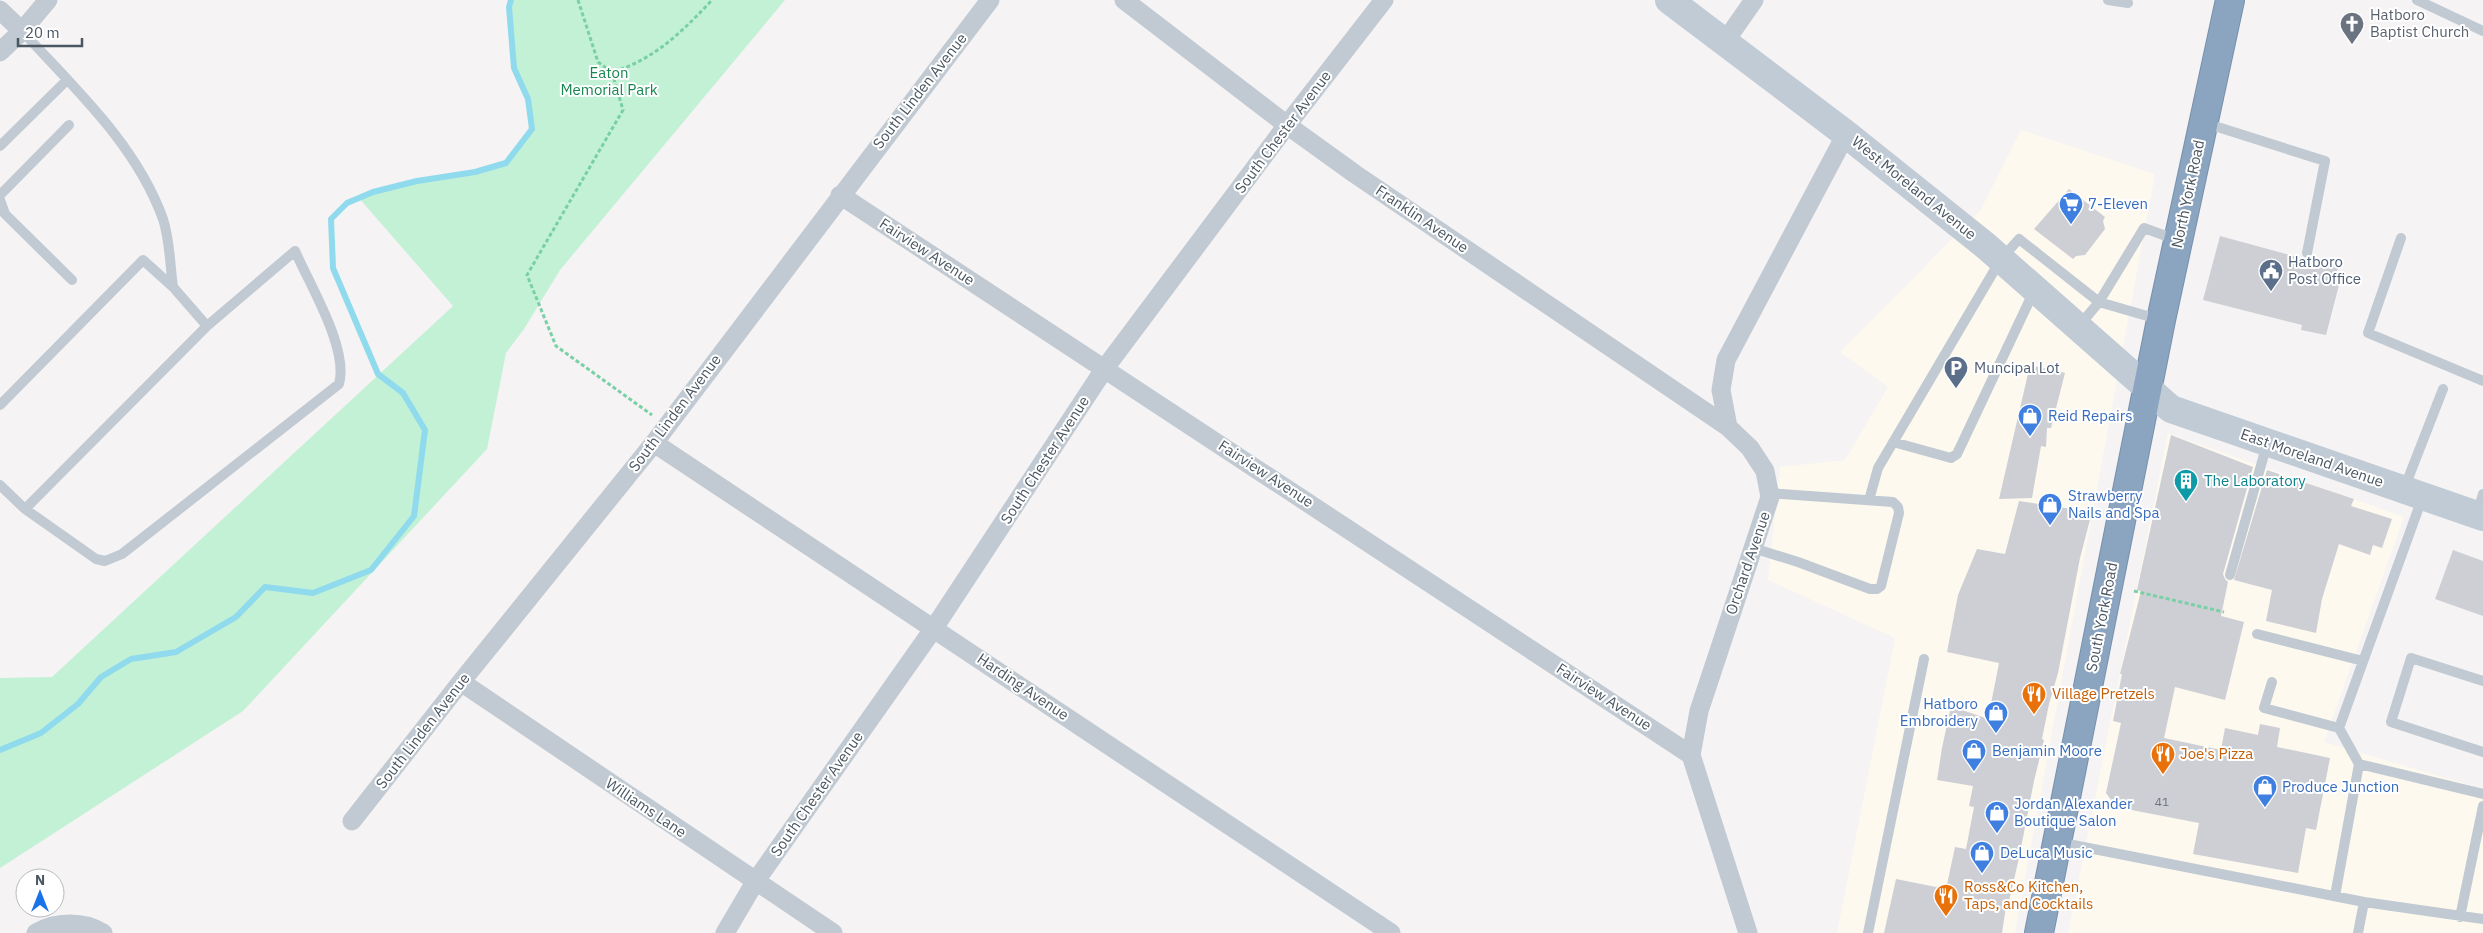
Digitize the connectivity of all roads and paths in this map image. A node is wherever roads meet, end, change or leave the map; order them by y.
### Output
1 (48, 0) edge
2 (578, 0) edge
3 (712, 0) edge
4 (990, 0) edge
5 (1124, 0) edge
6 (1384, 0) edge
7 (1669, 0) edge
8 (1754, 0) edge
9 (2108, 0) edge
10 (2230, 0) edge
11 (2417, 0) edge
12 (2128, 3) dead end
13 (0, 10) edge
14 (22, 31) junction
15 (2483, 31) edge
16 (1724, 43) junction
17 (0, 52) edge
18 (612, 72) junction
19 (67, 80) junction
20 (2204, 123) junction
21 (69, 125) dead end
22 (1287, 125) junction
23 (1846, 134) junction
24 (0, 146) edge
25 (0, 195) edge
26 (840, 196) junction
27 (0, 200) edge
28 (3, 217) edge
29 (2401, 238) dead end
30 (2178, 240) junction
31 (2307, 253) dead end
32 (2001, 259) junction
33 (72, 280) dead end
34 (173, 287) junction
35 (2035, 289) junction
36 (2099, 302) junction
37 (2162, 320) junction
38 (207, 326) junction
39 (2078, 328) junction
40 (1105, 368) junction
41 (2483, 381) edge
42 (2148, 389) junction
43 (2443, 389) dead end
44 (0, 405) edge
45 (666, 426) junction
46 (1728, 426) junction
47 (1894, 442) junction
48 (654, 443) junction
49 (2268, 443) junction
50 (0, 485) edge
51 (1769, 493) junction
52 (2414, 493) junction
53 (1869, 500) junction
54 (25, 509) junction
55 (2481, 509) edge
56 (1753, 548) junction
57 (2230, 575) dead end
58 (2134, 591) dead end
59 (2224, 612) dead end
60 (934, 628) junction
61 (2257, 634) dead end
62 (1924, 659) dead end
63 (2363, 662) junction
64 (2483, 681) edge
65 (461, 682) junction
66 (2272, 682) dead end
67 (2339, 728) junction
68 (2483, 752) edge
69 (1691, 755) junction
70 (2358, 764) junction
71 (2483, 794) edge
72 (2483, 806) edge
73 (352, 821) dead end
74 (2057, 841) junction
75 (755, 882) junction
76 (2335, 896) junction
77 (2364, 902) junction
78 (2460, 917) junction
79 (2483, 919) edge
80 (36, 933) edge
81 (103, 933) edge
82 (725, 933) edge
83 (833, 933) edge
84 (1391, 933) edge
85 (1748, 933) edge
86 (1868, 933) edge
87 (2039, 933) edge
88 (2358, 933) edge

1 - 14 street
2 - 18 path
3 - 18 path
4 - 26 street, South Linden Avenue
5 - 22 street, Franklin Avenue
6 - 22 street, South Chester Avenue
7 - 16 street, West Moreland Avenue
8 - 16 street
9 - 12 lane
10 - 20 highway, North York Road
11 - 15 lane
13 - 14 street
14 - 17 street
14 - 19 lane
16 - 23 street, West Moreland Avenue
18 - 45 path
19 - 24 lane
19 - 34 lane
20 - 30 highway, North York Road
20 - 31 lane
21 - 25 lane
22 - 40 street, South Chester Avenue
22 - 46 street, Franklin Avenue
23 - 32 street, West Moreland Avenue
23 - 46 street
26 - 40 street, Fairview Avenue
26 - 45 street, South Linden Avenue
27 - 28 lane
28 - 33 lane
29 - 41 lane
30 - 36 lane
30 - 37 highway, North York Road
32 - 35 street, West Moreland Avenue
32 - 36 lane
32 - 47 lane
34 - 38 lane
34 - 44 lane
35 - 39 street, West Moreland Avenue
35 - 47 lane
36 - 37 lane
36 - 39 lane
37 - 42 highway, North York Road
38 - 54 lane
38 - 54 lane
39 - 42 street, West Moreland Avenue
40 - 60 street, South Chester Avenue
40 - 69 street, Fairview Avenue
42 - 49 street, East Moreland Avenue
42 - 74 highway, South York Road
43 - 52 lane
45 - 48 street, South Linden Avenue
46 - 51 street, Orchard Avenue
47 - 53 lane
48 - 60 street, Harding Avenue
48 - 65 street, South Linden Avenue
49 - 52 street, East Moreland Avenue
49 - 57 lane
50 - 54 lane
51 - 53 lane
51 - 56 street, Orchard Avenue
52 - 55 street, East Moreland Avenue
52 - 63 lane
53 - 56 lane
56 - 69 street, Orchard Avenue
58 - 59 path
60 - 75 street, South Chester Avenue
60 - 84 street, Harding Avenue
61 - 63 lane
62 - 86 lane
63 - 67 lane
64 - 68 lane
65 - 73 street, South Linden Avenue
65 - 75 street, Williams Lane
66 - 67 lane
67 - 70 lane
69 - 85 street, Orchard Avenue
70 - 71 lane
70 - 76 lane
72 - 78 lane
74 - 76 lane
74 - 87 highway, South York Road
75 - 82 street, South Chester Avenue
75 - 83 street, Williams Lane
76 - 77 lane
77 - 78 lane
77 - 88 lane
78 - 79 lane
80 - 81 street

